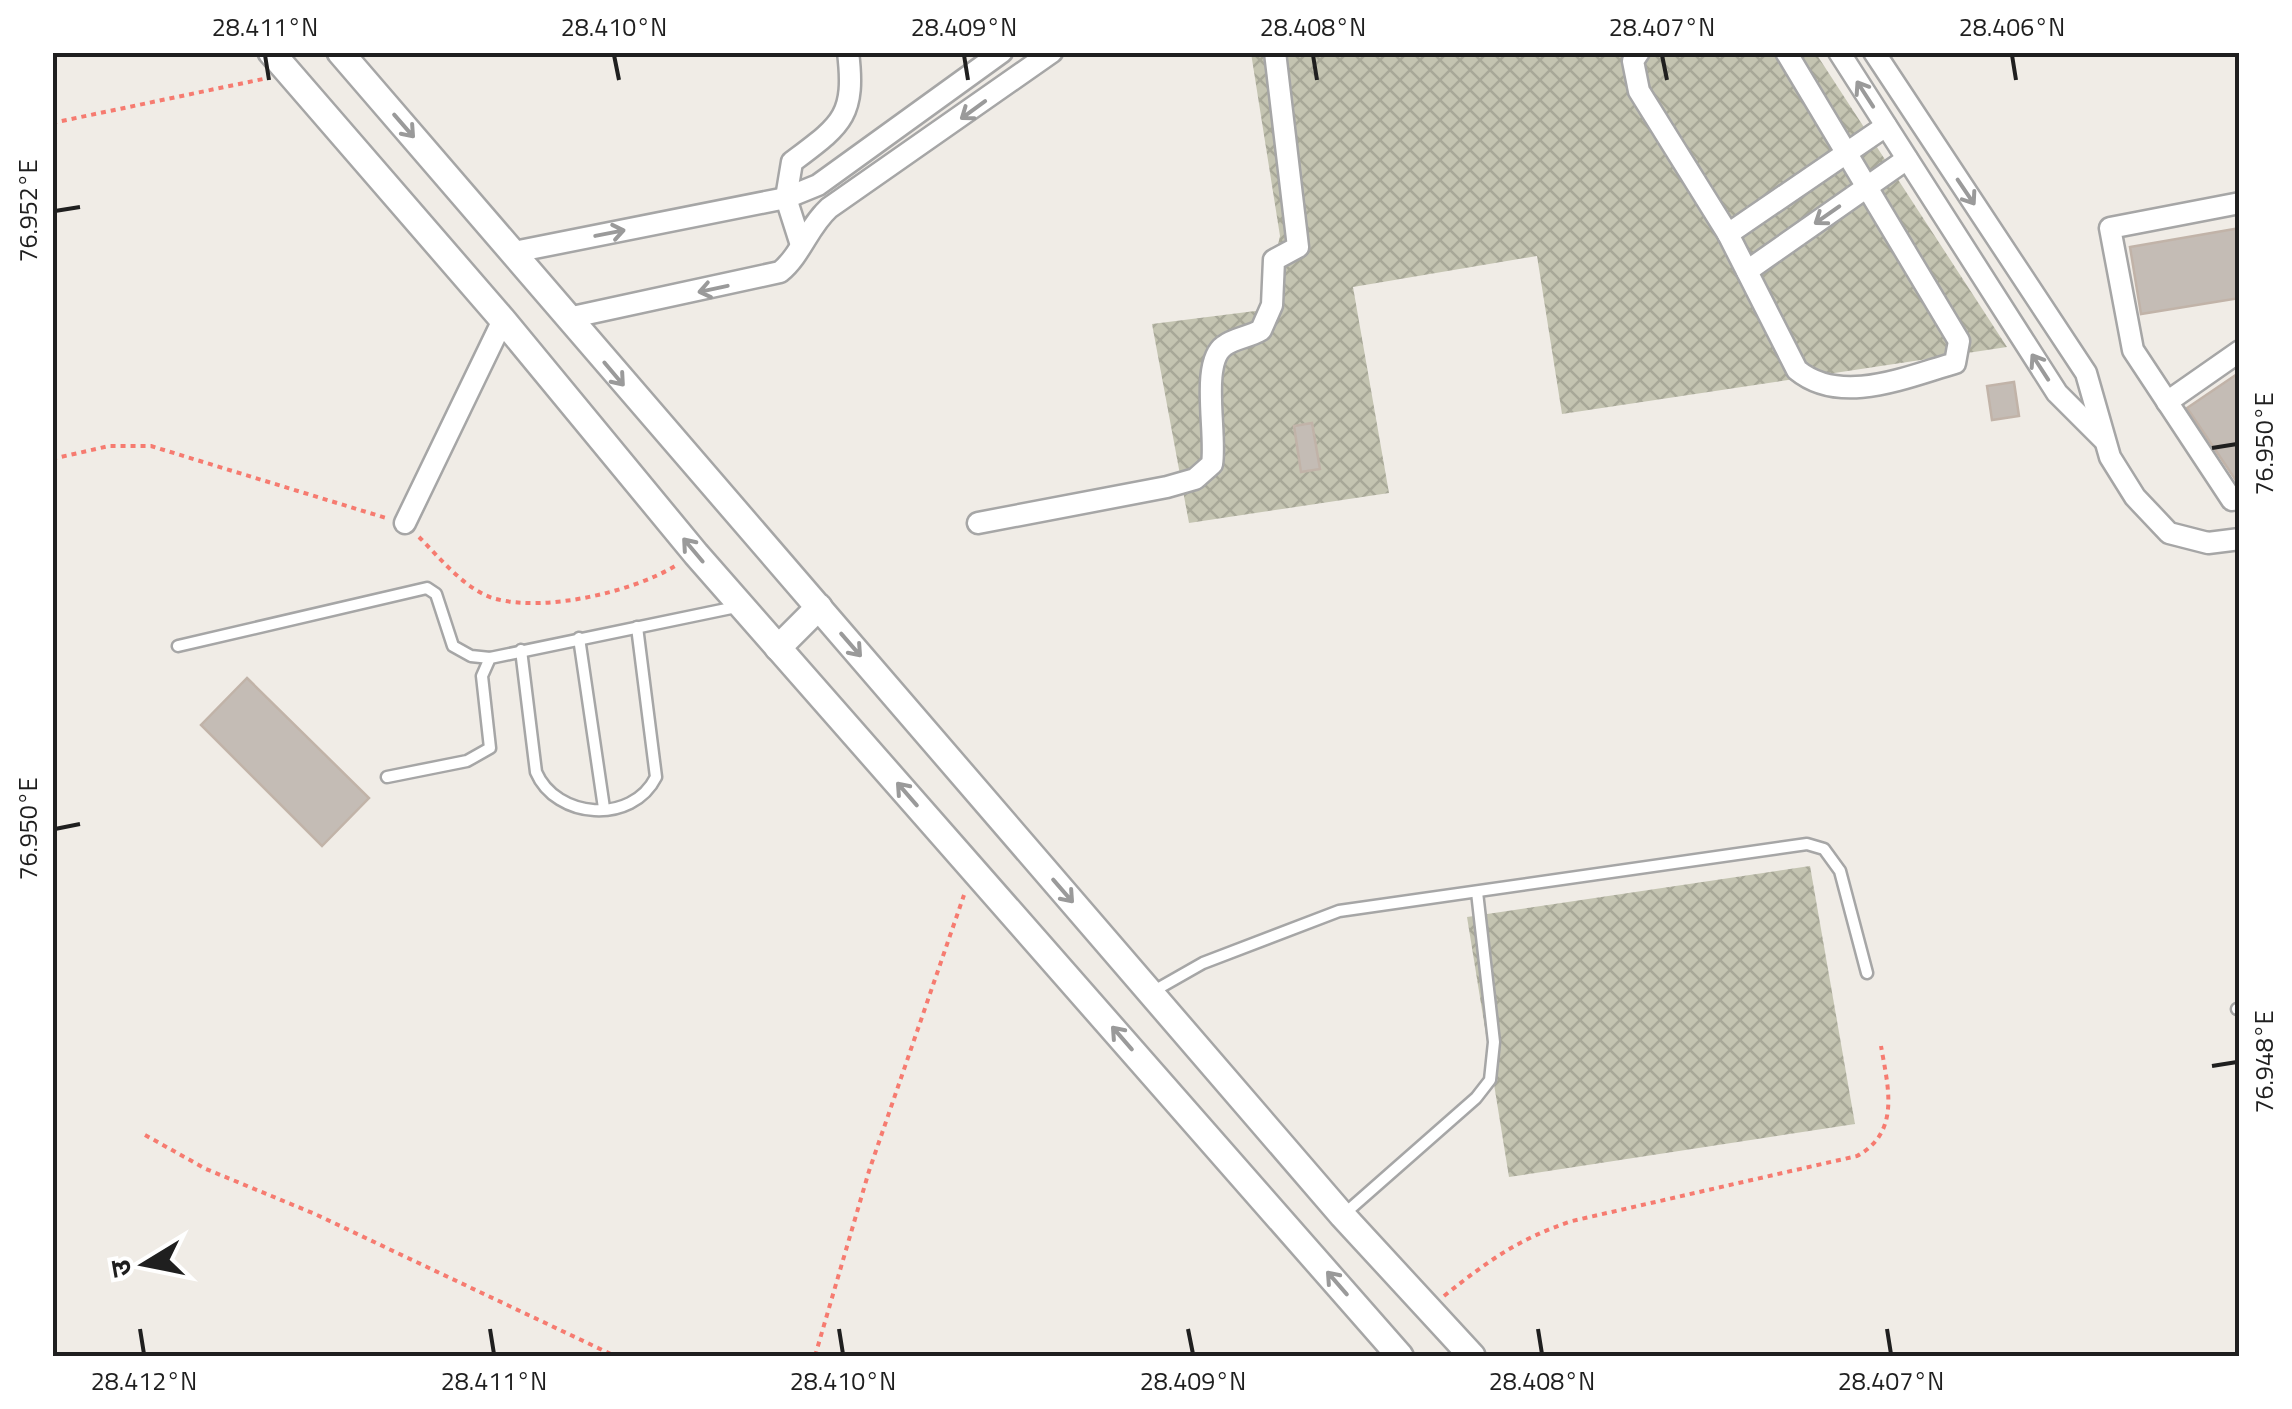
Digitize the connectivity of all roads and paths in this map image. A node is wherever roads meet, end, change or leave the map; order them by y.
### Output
1 (271, 52) edge
2 (340, 52) edge
3 (848, 52) edge
4 (1002, 52) edge
5 (1052, 52) edge
6 (1275, 52) edge
7 (1640, 52) edge
8 (1786, 52) edge
9 (1838, 52) edge
10 (1874, 52) edge
11 (289, 74) junction
12 (52, 123) edge
13 (1886, 126) junction
14 (1847, 153) junction
15 (1907, 159) junction
16 (1867, 186) junction
17 (786, 198) junction
18 (2240, 203) edge
19 (1728, 234) junction
20 (801, 245) junction
21 (514, 252) junction
22 (1746, 271) junction
23 (568, 318) junction
24 (502, 320) junction
25 (2240, 351) edge
26 (2167, 402) junction
27 (2104, 440) junction
28 (52, 458) edge
29 (2240, 495) edge
30 (405, 523) junction
31 (978, 524) dead end
32 (2240, 539) edge
33 (696, 554) junction
34 (741, 606) junction
35 (819, 608) junction
36 (638, 626) junction
37 (579, 638) junction
38 (178, 646) dead end
39 (778, 648) junction
40 (521, 650) junction
41 (490, 658) junction
42 (386, 777) dead end
43 (604, 808) junction
44 (973, 869) junction
45 (1477, 892) junction
46 (1866, 973) dead end
47 (1151, 992) junction
48 (1881, 1046) dead end
49 (145, 1136) dead end
50 (1342, 1215) junction
51 (1428, 1309) junction
52 (615, 1356) edge
53 (815, 1356) edge
54 (1400, 1356) edge
55 (1472, 1356) edge

1 - 11 street
2 -> 21 street
3 - 17 street
4 - 17 street
5 -> 20 street
6 - 31 street
7 - 19 street
8 - 14 street
13 -> 9 street
10 -> 27 street
11 - 12 path
11 - 24 street
13 - 14 street
13 - 15 street
14 - 16 street
14 - 19 street
15 - 16 street
27 -> 15 street
16 -> 22 street
16 - 22 street
17 - 20 street
21 -> 17 street
18 - 26 street
19 - 22 street
20 -> 23 street
21 - 23 street
23 -> 35 street
24 - 30 street
33 -> 24 street
25 - 26 street
26 - 29 street
27 - 32 street
28 - 30 path
30 - 33 path
33 - 34 street
34 - 36 lane
34 - 39 street
35 - 39 street
35 -> 47 street
36 - 37 lane
36 - 43 lane
37 - 40 lane
37 - 43 lane
38 - 41 lane
44 -> 39 street
40 - 41 lane
40 - 43 lane
41 - 42 lane
44 - 53 path
54 -> 44 street
45 - 46 lane
45 - 47 lane
45 - 50 lane
47 - 50 street
48 - 51 path
49 - 52 path
50 - 51 street
51 - 55 street

